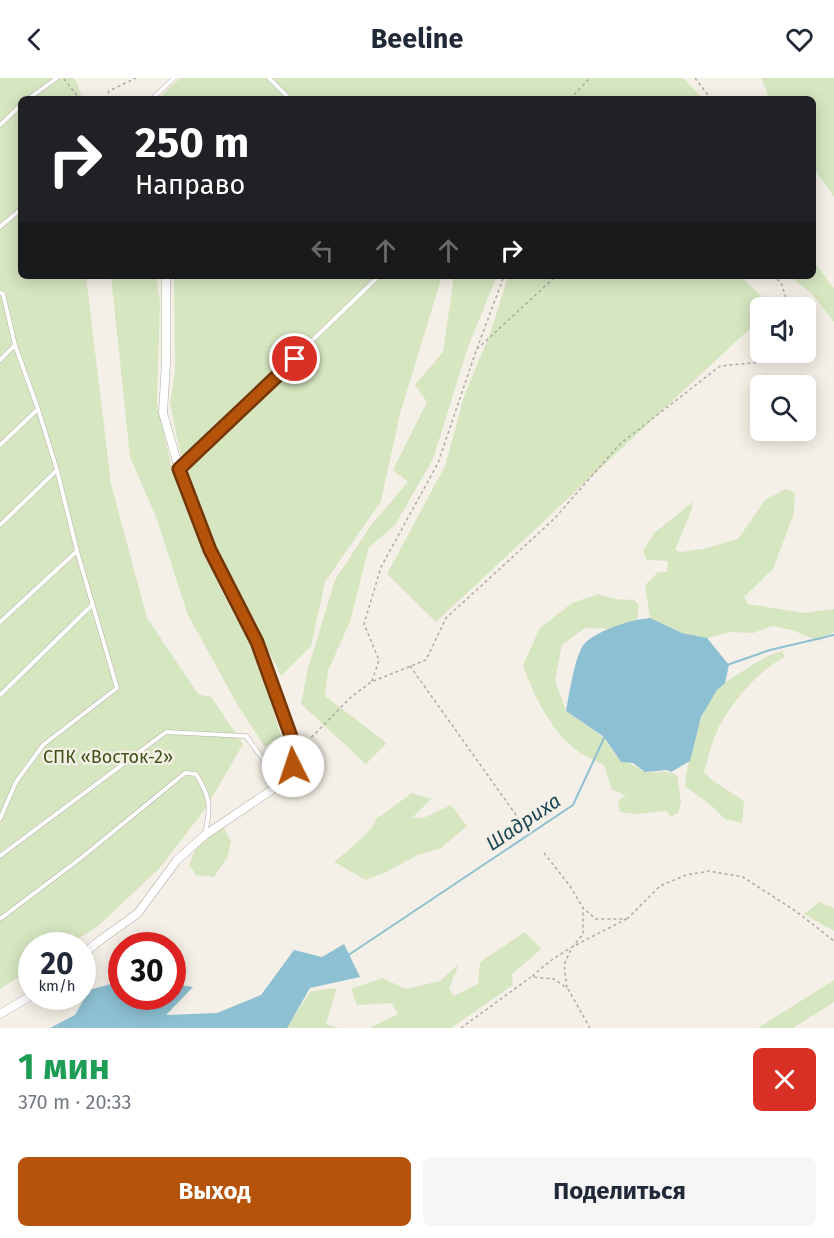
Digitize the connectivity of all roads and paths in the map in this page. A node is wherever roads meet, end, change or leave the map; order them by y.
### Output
1 (57, 78) edge
2 (63, 78) edge
3 (136, 78) edge
4 (174, 78) edge
5 (269, 78) edge
6 (590, 78) edge
7 (695, 79) edge
8 (32, 96) edge
9 (78, 96) edge
10 (108, 96) edge
11 (155, 96) edge
12 (287, 96) edge
13 (573, 96) edge
14 (709, 96) edge
15 (18, 108) edge
16 (0, 125) edge
17 (18, 211) edge
18 (0, 226) edge
19 (166, 279) edge
20 (376, 279) edge
21 (503, 279) edge
22 (553, 279) edge
23 (776, 279) edge
24 (0, 293) edge
25 (786, 297) edge
26 (15, 345) junction
27 (477, 350) junction
28 (0, 360) edge
29 (751, 363) edge
30 (38, 409) junction
31 (0, 445) edge
32 (179, 469) junction
33 (57, 470) junction
34 (0, 525) edge
35 (77, 551) junction
36 (92, 605) junction
37 (0, 622) edge
38 (410, 666) junction
39 (371, 682) junction
40 (0, 695) edge
41 (297, 753) junction
42 (273, 789) junction
43 (0, 819) edge
44 (526, 829) dead end
45 (205, 835) junction
46 (544, 853) dead end
47 (0, 856) edge
48 (583, 908) junction
49 (0, 919) edge
50 (626, 919) junction
51 (834, 942) edge
52 (96, 943) edge
53 (571, 949) junction
54 (532, 977) junction
55 (567, 988) junction
56 (18, 1003) edge
57 (0, 1014) edge
58 (461, 1028) edge
59 (590, 1028) edge

1 - 8 lane
2 - 9 path
3 - 10 path
4 - 11 lane
5 - 12 lane
6 - 13 path
7 - 14 path
15 - 16 lane
17 - 18 lane
19 - 32 street
20 - 32 lane
21 - 27 path
22 - 27 path
23 - 25 path
24 - 26 lane
26 - 28 lane
26 - 30 lane
27 - 39 path
29 - 38 path
30 - 31 lane
30 - 33 lane
32 - 41 street
33 - 34 lane
33 - 35 lane
35 - 36 lane
35 - 37 lane
36 - 40 lane
36 - 43 lane
38 - 39 path
38 - 44 path
39 - 41 path
41 - 42 street
42 - 45 street
42 - 47 lane
45 - 49 lane
45 - 52 street
46 - 48 path
48 - 50 path
48 - 53 path
50 - 51 path
50 - 53 path
53 - 54 path
53 - 55 path
54 - 55 path
54 - 58 path
55 - 59 path
56 - 57 street

